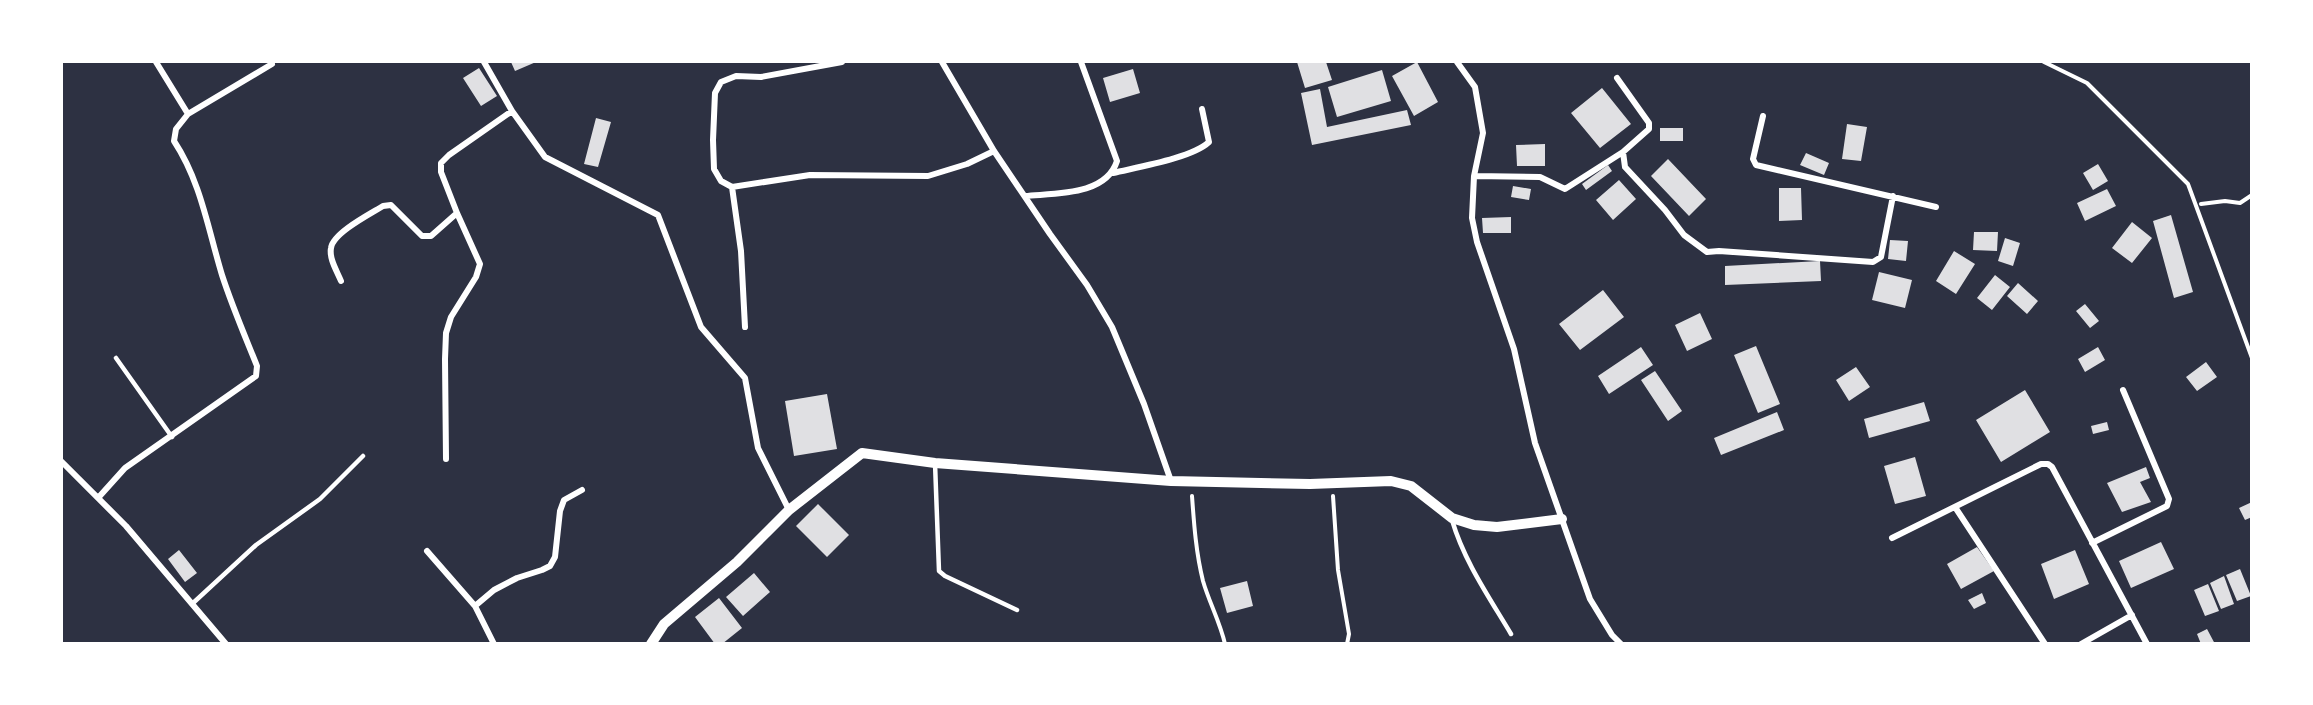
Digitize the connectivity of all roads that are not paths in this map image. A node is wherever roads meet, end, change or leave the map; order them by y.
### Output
1 (156, 62) edge
2 (484, 62) edge
3 (842, 62) edge
4 (942, 62) edge
5 (1081, 62) edge
6 (1457, 62) edge
7 (272, 64) dead end
8 (1617, 78) dead end
9 (1202, 109) dead end
10 (512, 111) junction
11 (188, 114) junction
12 (1763, 116) dead end
13 (994, 151) junction
14 (1623, 152) junction
15 (1113, 173) junction
16 (1474, 176) junction
17 (732, 188) junction
18 (1026, 196) junction
19 (1893, 196) junction
20 (1936, 207) dead end
21 (457, 213) junction
22 (341, 281) dead end
23 (745, 327) dead end
24 (116, 358) dead end
25 (2123, 390) dead end
26 (172, 437) junction
27 (363, 456) dead end
28 (446, 459) dead end
29 (62, 462) edge
30 (935, 463) junction
31 (1171, 481) junction
32 (582, 490) dead end
33 (98, 498) junction
34 (1955, 507) junction
35 (789, 510) junction
36 (1452, 518) junction
37 (1562, 519) junction
38 (1892, 538) dead end
39 (2092, 543) junction
40 (427, 551) dead end
41 (192, 604) junction
42 (475, 606) junction
43 (1017, 610) dead end
44 (2132, 615) junction
45 (1511, 634) dead end
46 (225, 644) edge
47 (494, 644) edge
48 (651, 644) edge
49 (1621, 644) edge
50 (2045, 644) edge
51 (2081, 644) edge
52 (2147, 644) edge

1 - 11 street
2 - 10 street
3 - 17 street
4 - 13 street
5 - 15 street
6 - 16 street
7 - 11 street
8 - 14 street
9 - 15 street
10 - 21 street
10 - 35 street
11 - 26 street
12 - 19 street
13 - 17 street
13 - 18 street
14 - 16 street
14 - 19 street
15 - 18 street
16 - 37 street
17 - 23 street
18 - 31 street
19 - 20 street
21 - 22 street
21 - 28 street
24 - 26 lane
25 - 39 street
26 - 33 street
27 - 41 lane
29 - 33 street
30 - 31 street
30 - 35 street
30 - 43 lane
31 - 36 street
32 - 42 street
33 - 41 street
34 - 38 street
34 - 39 street
34 - 50 street
35 - 48 street
36 - 37 street
36 - 45 lane
37 - 49 street
39 - 44 street
40 - 42 street
41 - 46 street
42 - 47 street
44 - 51 street
44 - 52 street

